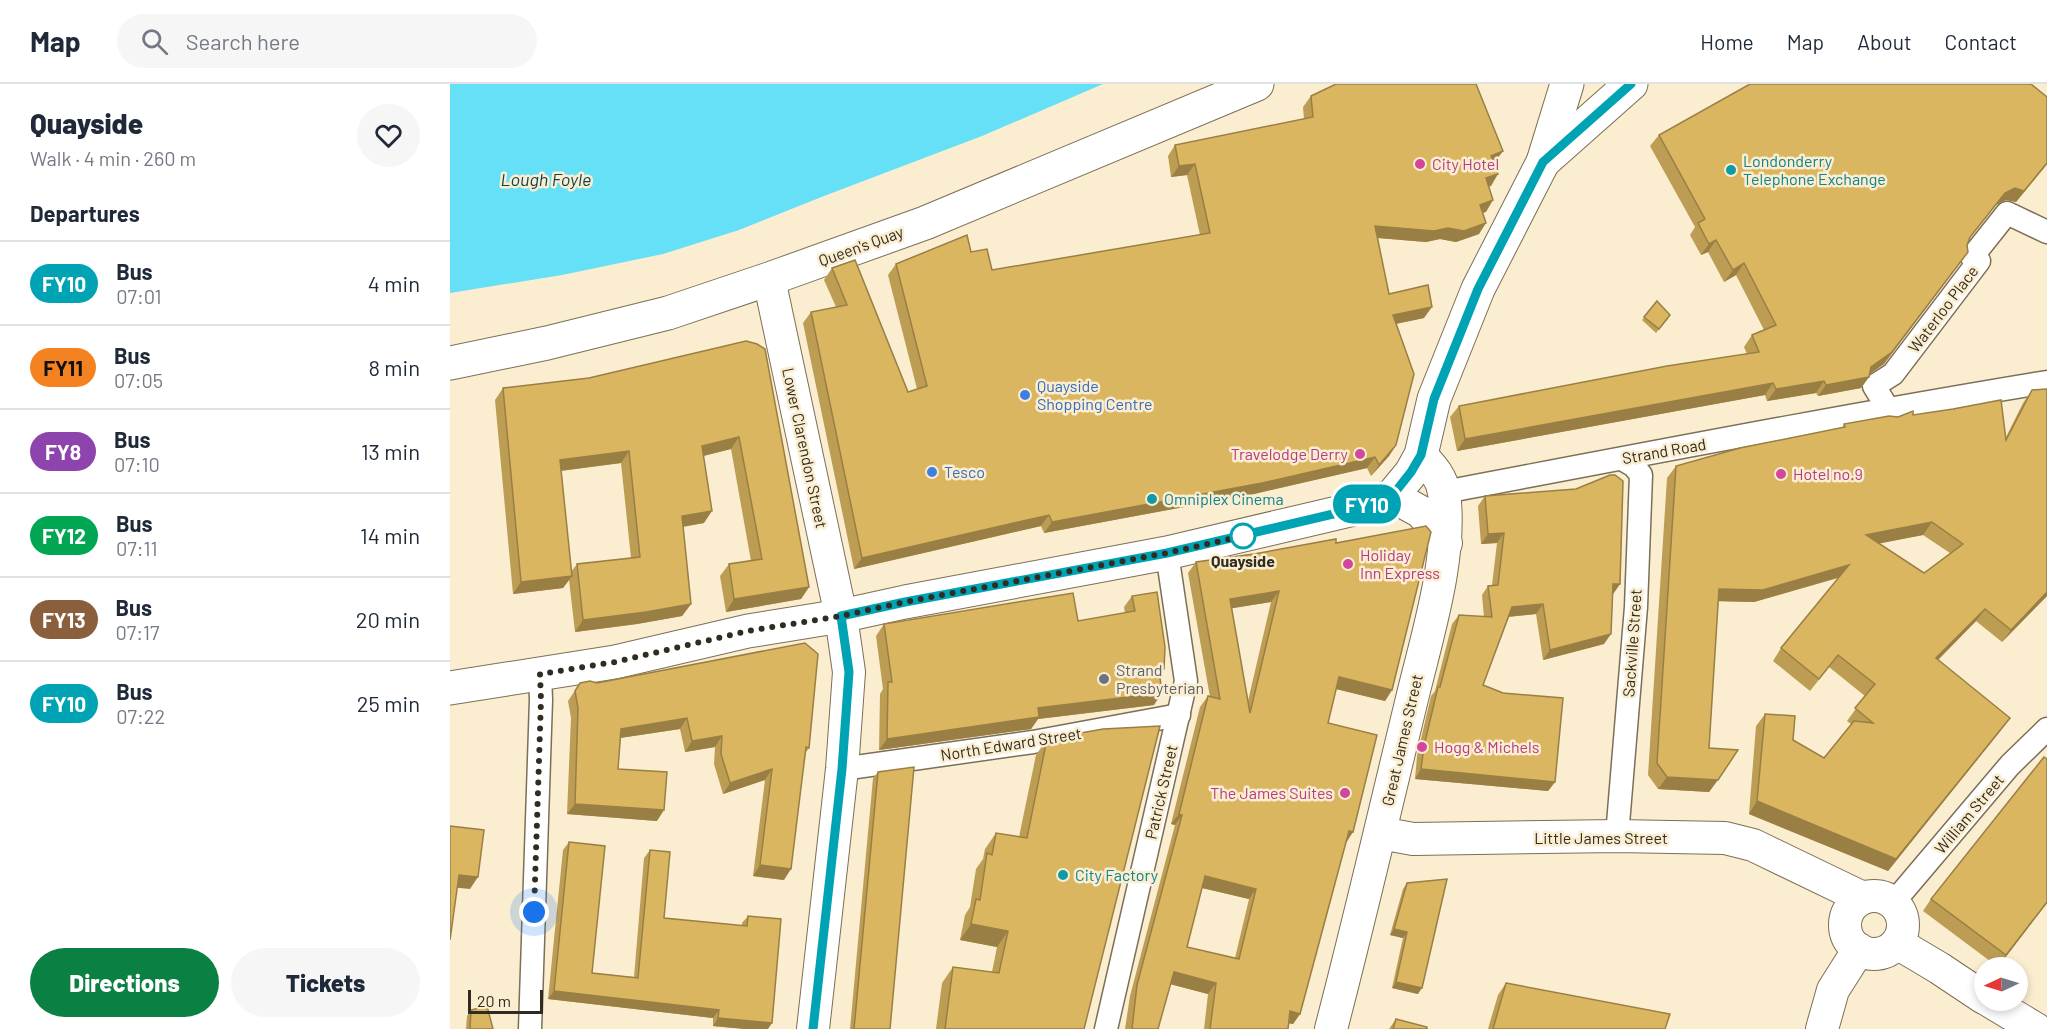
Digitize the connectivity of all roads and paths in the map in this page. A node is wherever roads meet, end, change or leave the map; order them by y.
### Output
1 (1257, 84) edge
2 (1567, 84) edge
3 (1631, 84) edge
4 (1543, 162) junction
5 (2047, 232) edge
6 (769, 279) junction
7 (450, 363) edge
8 (2047, 382) edge
9 (2047, 397) edge
10 (1884, 409) junction
11 (1421, 455) junction
12 (1622, 459) junction
13 (1444, 492) junction
14 (1392, 496) junction
15 (1446, 543) junction
16 (1167, 553) junction
17 (841, 616) junction
18 (540, 674) junction
19 (450, 688) edge
20 (1179, 715) junction
21 (2047, 729) edge
22 (842, 769) junction
23 (1380, 833) junction
24 (1617, 836) junction
25 (1893, 903) junction
26 (1855, 906) junction
27 (1897, 943) junction
28 (1858, 949) junction
29 (1974, 995) edge
30 (1995, 1011) edge
31 (530, 1029) edge
32 (813, 1029) edge
33 (1106, 1029) edge
34 (1331, 1029) edge
35 (1822, 1029) edge
36 (2036, 1029) edge

1 - 6 main road, Queen's Quay
2 - 4 main road
3 - 4 main road
4 - 11 main road
5 - 10 street, Waterloo Place
6 - 7 main road, Queen's Quay
6 - 17 main road, Lower Clarendon Street
8 - 10 street
9 - 10 street
10 - 12 street, Strand Road
11 - 13 main road, Great James Street
11 - 14 main road
12 - 13 street, Strand Road
12 - 24 street, Sackville Street
13 - 15 main road, Great James Street
14 - 15 main road
14 - 16 main road
15 - 23 main road, Great James Street
16 - 17 main road
16 - 20 street, Patrick Street
17 - 18 main road
17 - 22 main road, Lower Clarendon Street
18 - 19 main road
18 - 31 street
20 - 22 street, North Edward Street
20 - 33 street, Patrick Street
21 - 25 street, William Street
22 - 32 main road, Lower Clarendon Street
23 - 24 main road, Little James Street
23 - 34 main road, Great James Street
24 - 26 main road, Little James Street
25 - 26 main road
25 - 27 main road
26 - 28 main road
27 - 28 main road
27 - 29 main road
28 - 35 main road
30 - 36 main road

